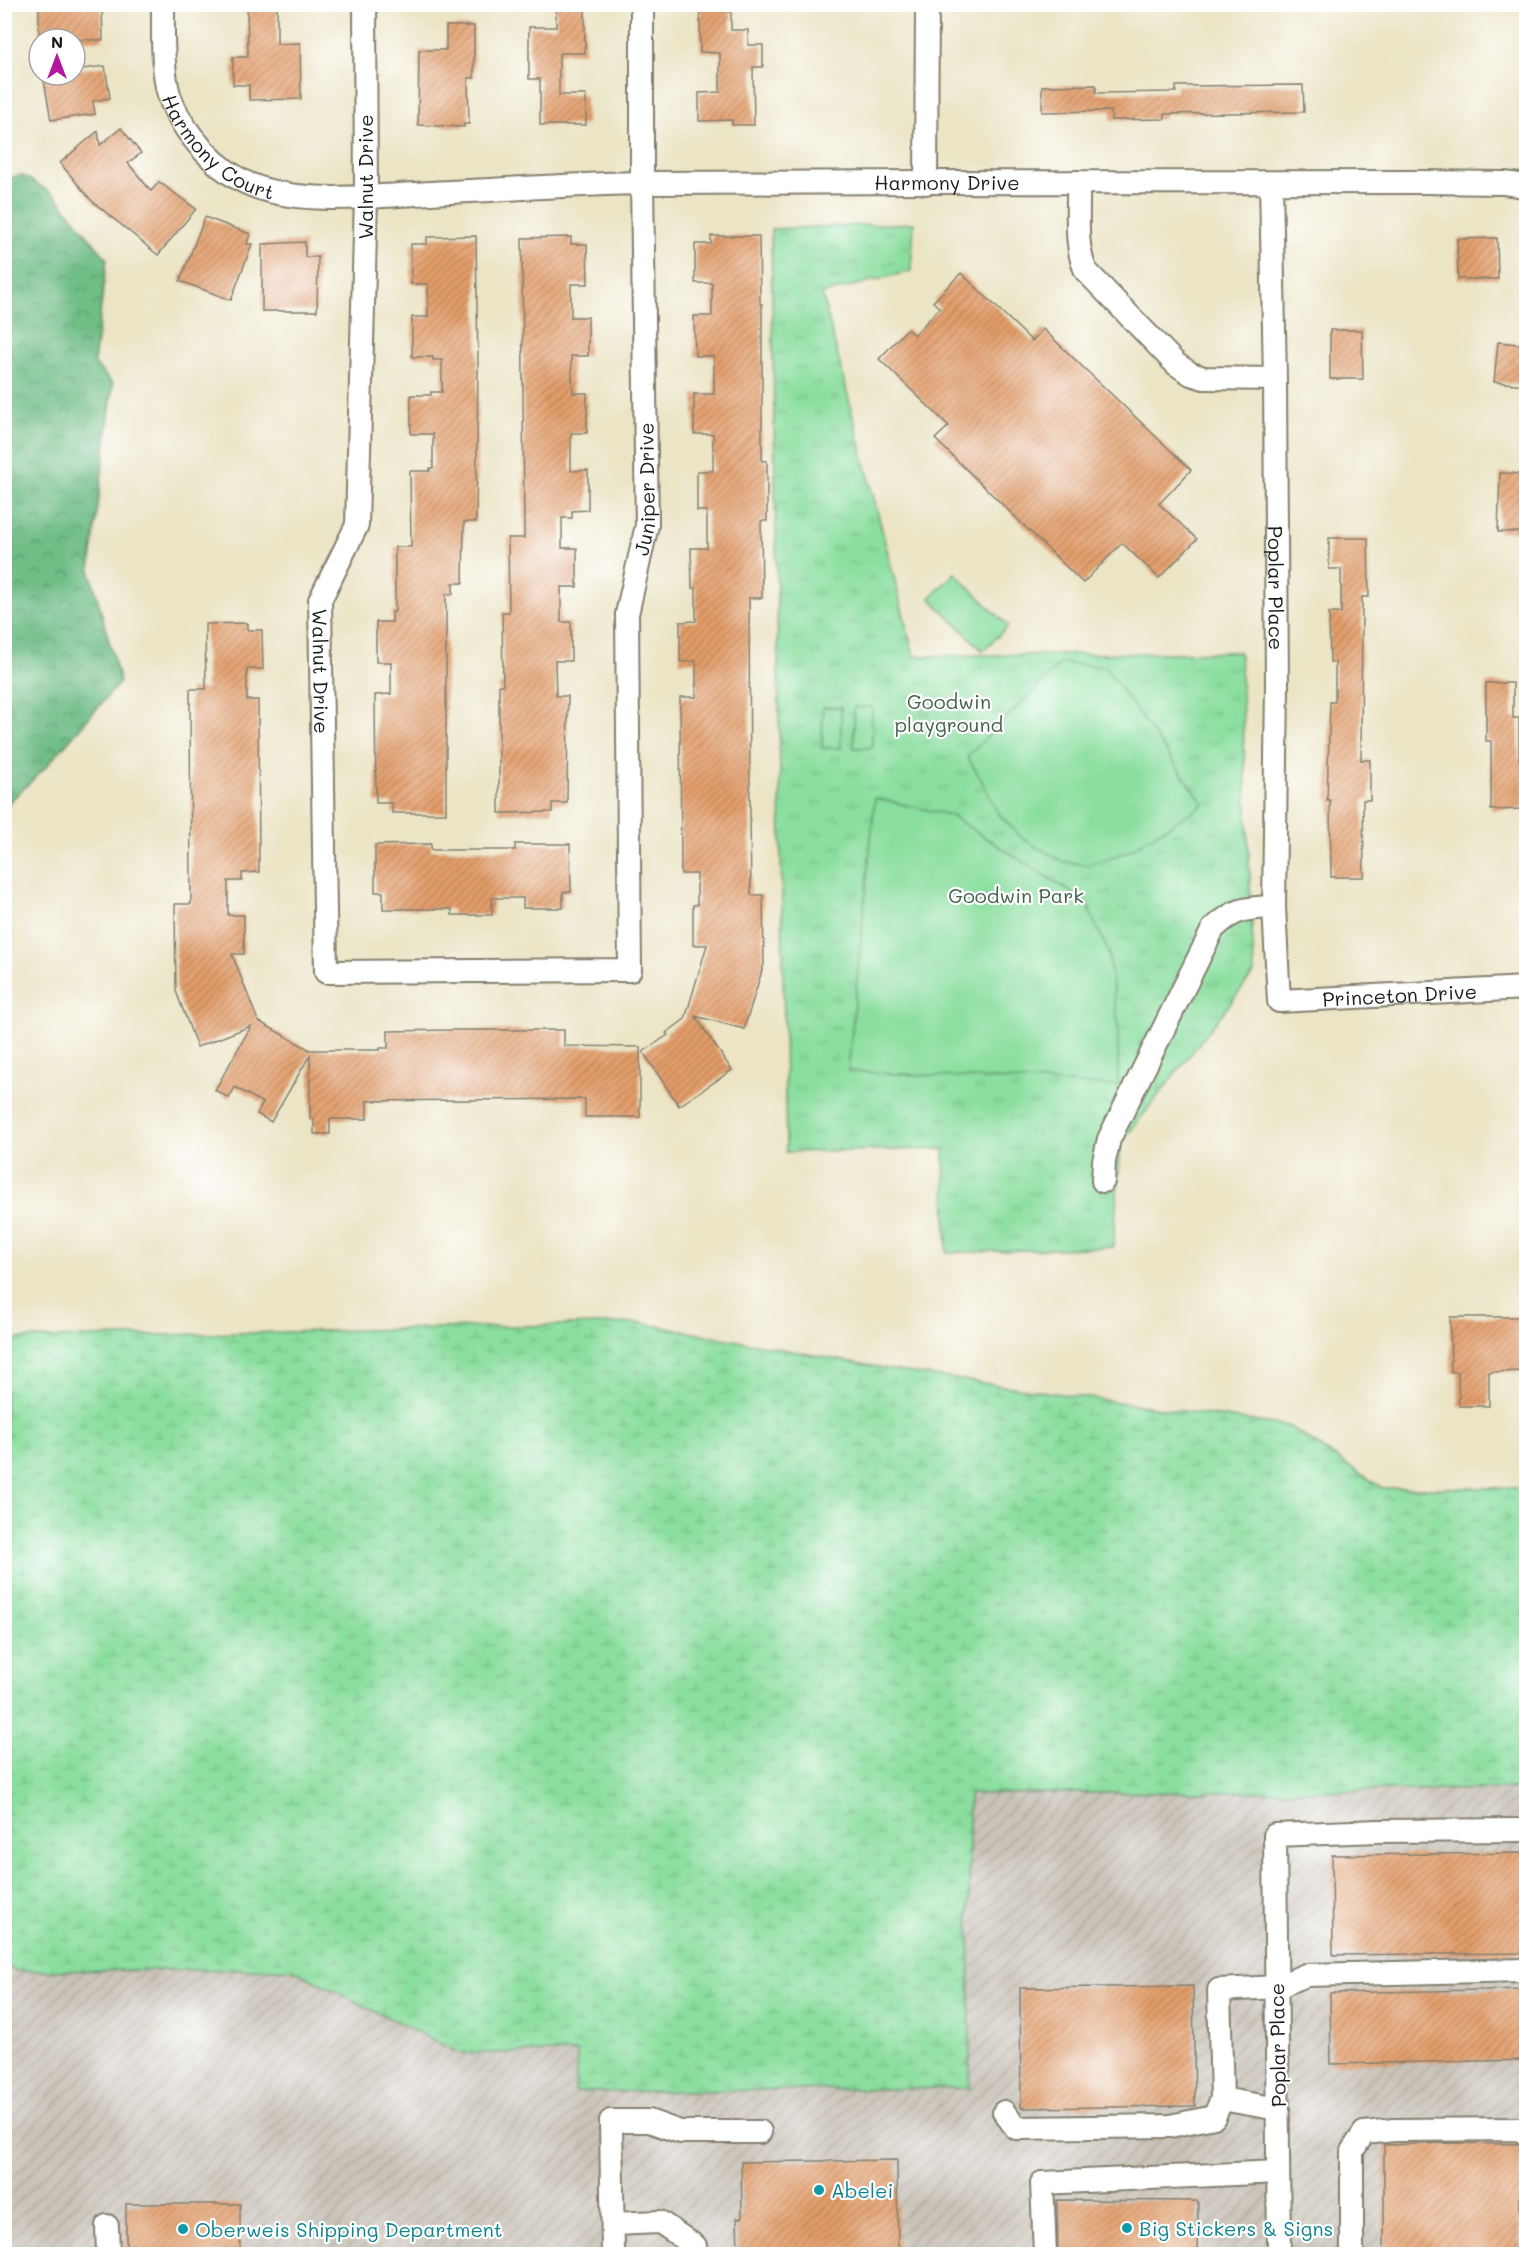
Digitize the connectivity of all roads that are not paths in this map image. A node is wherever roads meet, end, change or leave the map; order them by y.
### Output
1 (163, 4) edge
2 (366, 4) edge
3 (642, 4) edge
4 (927, 4) edge
5 (1078, 182) junction
6 (642, 183) junction
7 (926, 183) junction
8 (1271, 183) junction
9 (1527, 186) edge
10 (366, 196) junction
11 (1275, 379) junction
12 (1274, 907) junction
13 (630, 970) joint
14 (1527, 988) edge
15 (1279, 994) joint
16 (1103, 1181) dead end
17 (1527, 1830) edge
18 (1527, 1970) edge
19 (1277, 1987) junction
20 (1222, 2099) junction
21 (1278, 2109) junction
22 (1005, 2112) dead end
23 (760, 2132) dead end
24 (1527, 2133) edge
25 (1278, 2172) junction
26 (613, 2224) junction
27 (107, 2226) dead end
28 (108, 2254) edge
29 (613, 2254) edge
30 (695, 2254) edge
31 (1045, 2254) edge
32 (1279, 2254) edge
33 (1352, 2254) edge

1 - 10 street, Harmony Court
2 - 10 street, Walnut Drive
3 - 6 street, Juniper Drive
4 - 7 street
5 - 7 street, Harmony Drive
5 - 8 street, Harmony Drive
5 - 11 street
6 - 7 street, Harmony Drive
6 - 10 street, Harmony Drive
6 - 13 street, Juniper Drive
8 - 9 street, Harmony Drive
8 - 11 street, Poplar Place
10 - 13 street, Walnut Drive
11 - 12 street, Poplar Place
12 - 15 street, Poplar Place
12 - 16 street
14 - 15 street, Princeton Drive
17 - 19 street, Poplar Place
18 - 19 street
19 - 20 street
19 - 21 street, Poplar Place
20 - 21 street
20 - 22 street
21 - 25 street, Poplar Place
23 - 26 street
24 - 33 street
25 - 31 street
25 - 32 street, Poplar Place
26 - 29 street
26 - 30 street
27 - 28 street

